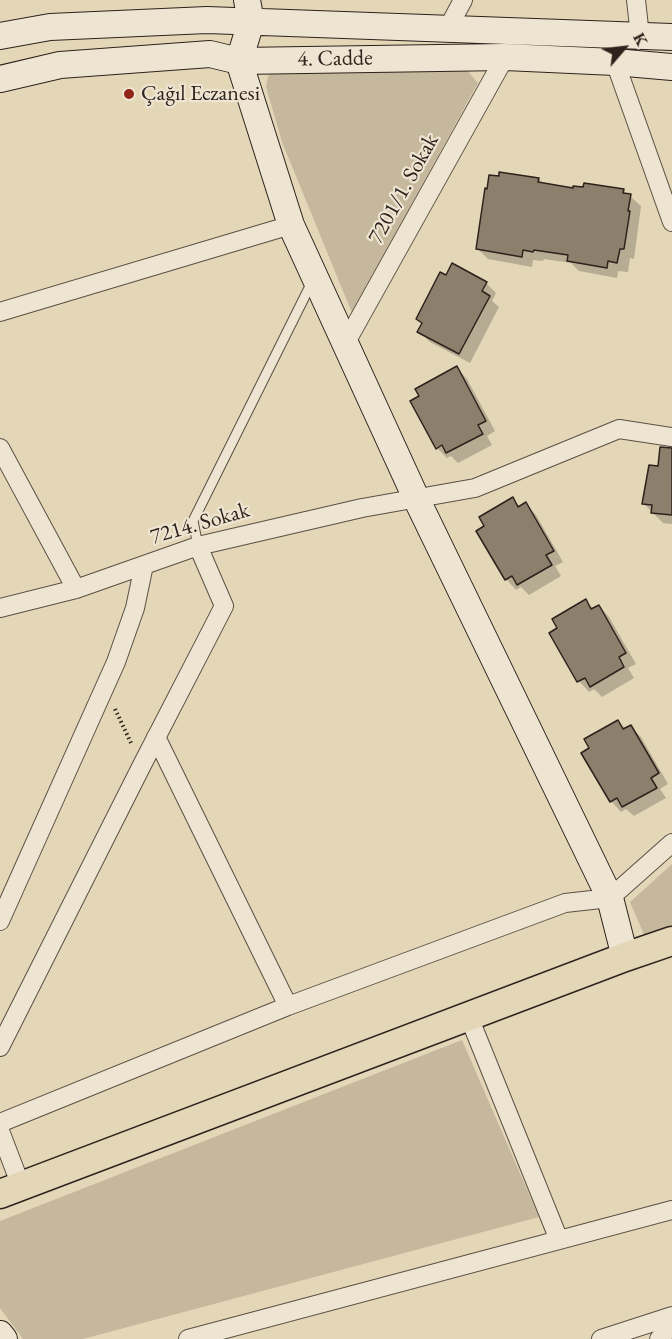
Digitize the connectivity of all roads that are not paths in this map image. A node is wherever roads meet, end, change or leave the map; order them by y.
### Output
1 (463, 0) edge
2 (636, 0) edge
3 (208, 10) edge
4 (249, 11) edge
5 (448, 28) junction
6 (0, 36) edge
7 (640, 36) junction
8 (672, 37) edge
9 (505, 57) junction
10 (239, 61) junction
11 (615, 62) junction
12 (672, 67) edge
13 (0, 79) edge
14 (672, 222) edge
15 (291, 225) junction
16 (315, 278) junction
17 (0, 312) edge
18 (345, 344) junction
19 (672, 437) edge
20 (0, 448) edge
21 (416, 498) junction
22 (198, 546) junction
23 (144, 565) junction
24 (75, 589) junction
25 (0, 608) edge
26 (156, 737) junction
27 (672, 843) edge
28 (610, 898) junction
29 (0, 921) edge
30 (672, 942) edge
31 (625, 957) junction
32 (288, 1006) junction
33 (469, 1017) junction
34 (0, 1047) edge
35 (0, 1123) edge
36 (0, 1131) edge
37 (10, 1190) edge
38 (672, 1210) edge
39 (559, 1240) junction
40 (672, 1316) edge
41 (672, 1325) edge
42 (0, 1334) edge
43 (4, 1339) edge
44 (188, 1339) edge
45 (601, 1339) edge
46 (659, 1339) edge

1 - 5 street
2 - 7 street
3 - 4 street, 4. Cadde
3 - 6 street, 4. Cadde
3 - 10 street
4 - 5 street, 4. Cadde
4 - 10 street
5 - 7 street, 4. Cadde
7 - 8 street, 4. Cadde
9 - 10 street, 4. Cadde
9 - 11 street, 4. Cadde
9 - 18 street, 7201/1. Sokak
10 - 13 street, 4. Cadde
10 - 15 street
11 - 12 street, 4. Cadde
11 - 14 street
15 - 16 street
15 - 17 street
16 - 18 street
16 - 22 lane
18 - 21 street
19 - 21 street, 7214. Sokak
20 - 24 street
21 - 22 street, 7214. Sokak
21 - 28 street
22 - 23 street, 7214. Sokak
22 - 26 street
23 - 24 street, 7214. Sokak
23 - 29 street
24 - 25 street, 7214. Sokak
26 - 32 street
26 - 34 street
27 - 28 street
28 - 31 street
28 - 32 street
30 - 31 main road
31 - 33 main road
32 - 35 street
33 - 37 main road
33 - 39 street
36 - 37 street
38 - 39 street
39 - 44 street
40 - 45 street
41 - 46 street
42 - 43 street

